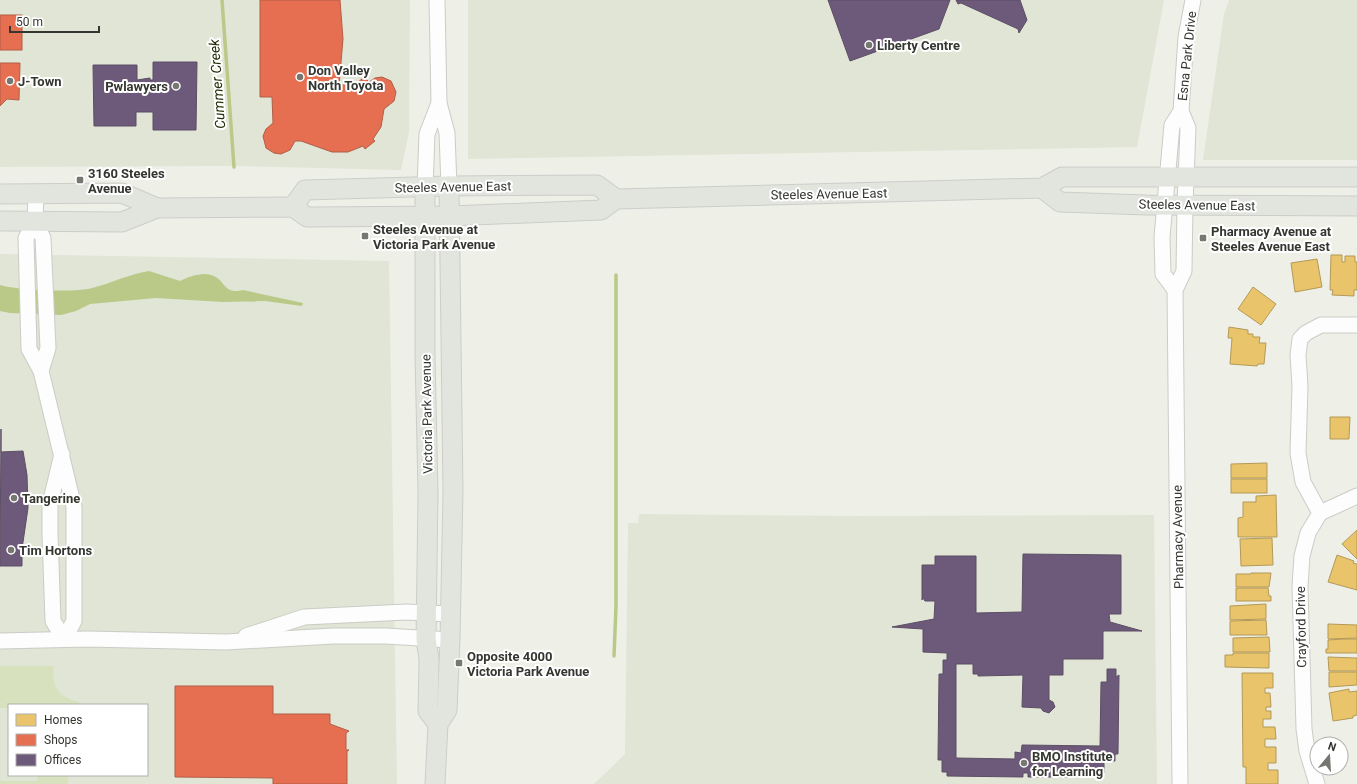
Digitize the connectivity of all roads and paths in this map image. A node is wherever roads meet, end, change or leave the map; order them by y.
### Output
1 (437, 0) edge
2 (1193, 0) edge
3 (440, 103) junction
4 (1181, 111) junction
5 (1167, 176) junction
6 (1187, 176) junction
7 (1357, 177) edge
8 (448, 186) junction
9 (425, 188) junction
10 (1042, 188) junction
11 (0, 194) edge
12 (36, 194) junction
13 (616, 200) junction
14 (1165, 204) junction
15 (1185, 205) junction
16 (1357, 206) edge
17 (293, 207) junction
18 (156, 208) junction
19 (450, 216) junction
20 (424, 217) junction
21 (0, 221) edge
22 (35, 222) junction
23 (1175, 290) junction
24 (1357, 325) edge
25 (41, 370) junction
26 (62, 454) junction
27 (1357, 496) edge
28 (1320, 513) junction
29 (426, 613) junction
30 (450, 614) junction
31 (64, 639) junction
32 (426, 639) junction
33 (0, 640) edge
34 (450, 640) junction
35 (226, 642) junction
36 (438, 724) junction
37 (435, 784) edge
38 (1180, 784) edge
39 (1317, 784) edge

1 - 3 street, Victoria Park Avenue
2 - 4 street, Esna Park Drive
3 - 8 street, Victoria Park Avenue
3 - 9 street, Victoria Park Avenue
4 - 5 street, Esna Park Drive
4 - 6 street, Esna Park Drive
5 - 6 main road, Steeles Avenue East
5 - 10 main road, Steeles Avenue East
5 - 14 street
6 - 7 main road, Steeles Avenue East
6 - 15 street, Esna Park Drive
8 - 9 main road, Steeles Avenue East
8 - 13 main road, Steeles Avenue East
8 - 19 main road, Victoria Park Avenue
9 - 17 main road, Steeles Avenue East
9 - 20 main road, Victoria Park Avenue
10 - 13 main road, Steeles Avenue East
10 - 14 main road, Steeles Avenue East
11 - 12 main road
12 - 18 main road
12 - 22 street
13 - 19 main road, Steeles Avenue East
14 - 15 main road, Steeles Avenue East
14 - 23 street
15 - 16 main road, Steeles Avenue East
15 - 23 street, Pharmacy Avenue
17 - 18 main road
17 - 20 main road, Steeles Avenue East
18 - 22 main road
19 - 20 main road, Steeles Avenue East
19 - 30 main road, Victoria Park Avenue
20 - 29 main road, Victoria Park Avenue
21 - 22 main road
22 - 25 street
22 - 25 street
23 - 38 street, Pharmacy Avenue
24 - 28 street
25 - 26 street
26 - 31 street
26 - 31 street
27 - 28 street
28 - 39 street, Crayford Drive
29 - 30 street
29 - 32 main road, Victoria Park Avenue
29 - 35 street
30 - 34 main road, Victoria Park Avenue
31 - 33 street
31 - 35 street
32 - 34 street
32 - 35 street
32 - 36 main road, Victoria Park Avenue
34 - 36 main road, Victoria Park Avenue
36 - 37 main road, Victoria Park Avenue

